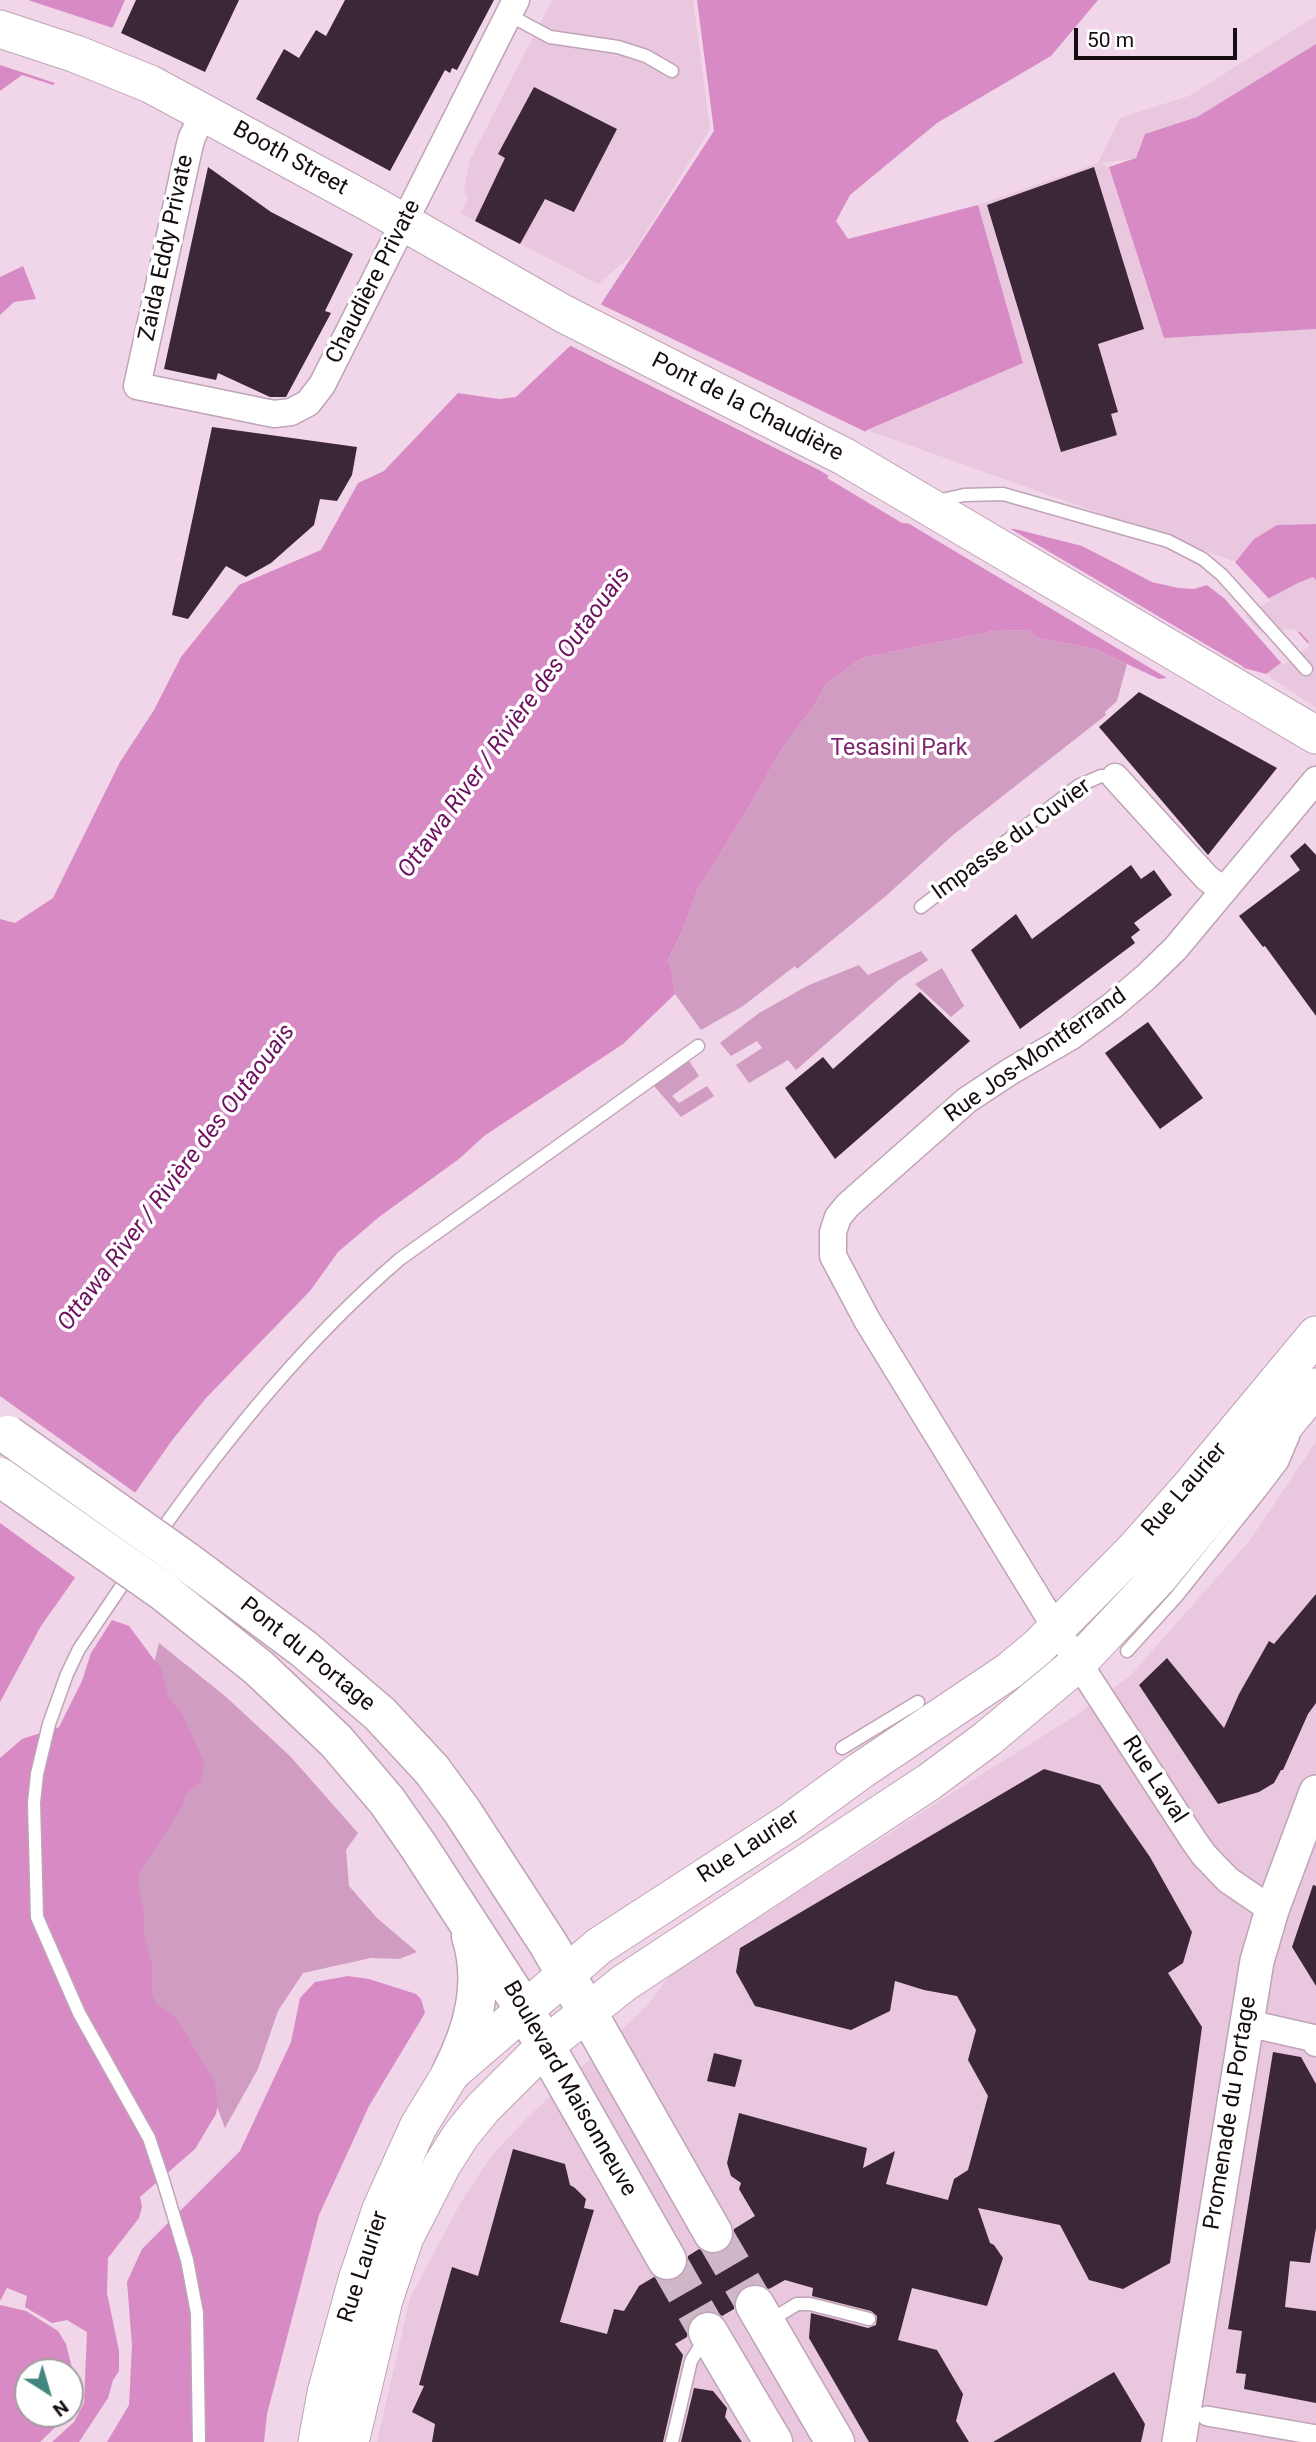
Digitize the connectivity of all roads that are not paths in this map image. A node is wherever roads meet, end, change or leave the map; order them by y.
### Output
1 (512, 7) edge
2 (0, 29) edge
3 (672, 71) dead end
4 (204, 113) junction
5 (404, 223) junction
6 (567, 315) joint
7 (137, 386) joint
8 (925, 504) junction
9 (1306, 669) dead end
10 (1316, 736) edge
11 (1115, 777) joint
12 (1316, 780) edge
13 (1223, 890) junction
14 (921, 907) dead end
15 (698, 1046) dead end
16 (1316, 1335) edge
17 (1313, 1391) edge
18 (0, 1429) edge
19 (0, 1477) edge
20 (1057, 1630) junction
21 (1127, 1651) dead end
22 (1078, 1663) junction
23 (1009, 1671) junction
24 (918, 1702) joint
25 (842, 1748) dead end
26 (1316, 1792) edge
27 (1272, 1910) junction
28 (467, 1920) joint
29 (549, 1947) junction
30 (484, 1961) junction
31 (524, 2009) junction
32 (585, 2012) junction
33 (1247, 2023) junction
34 (1316, 2043) edge
35 (546, 2045) junction
36 (450, 2073) junction
37 (713, 2233) tunnel mouth
38 (667, 2260) tunnel mouth
39 (761, 2314) joint
40 (869, 2319) dead end
41 (709, 2332) joint
42 (1207, 2416) dead end
43 (1316, 2435) edge
44 (200, 2442) edge
45 (317, 2442) edge
46 (350, 2442) edge
47 (672, 2442) edge
48 (773, 2442) edge
49 (835, 2442) edge
50 (1179, 2442) edge

1 - 3 lane
1 - 5 street, Chaudière Private
2 - 4 main road, Booth Street
4 - 5 main road, Booth Street
4 - 7 street, Zaida Eddy Private
5 - 6 main road, Booth Street
5 - 7 street, Chaudière Private
6 - 8 main road, Pont de la Chaudière
8 - 9 lane
8 - 10 main road, Pont de la Chaudière
11 - 13 street, Impasse du Cuvier
11 - 14 lane, Impasse du Cuvier
12 - 13 street, Rue Jos-Montferrand
13 - 20 street, Rue Jos-Montferrand
15 - 44 lane
16 - 20 main road, Rue Laurier
17 - 21 lane
17 - 22 main road, Rue Laurier
18 - 29 main road, Pont du Portage, bridge
19 - 28 main road, Pont du Portage, bridge
20 - 22 street, Rue Laval
20 - 23 main road, Rue Laurier
22 - 27 street, Rue Laval
22 - 32 main road, Rue Laurier
23 - 24 main road
23 - 29 main road, Rue Laurier
24 - 25 lane
26 - 27 street, Promenade du Portage
27 - 33 street, Promenade du Portage
28 - 30 main road, Boulevard Maisonneuve
29 - 31 main road, Rue Laurier
29 - 32 main road
30 - 31 main road, Boulevard Maisonneuve
30 - 36 main road
31 - 35 main road, Boulevard Maisonneuve
31 - 36 main road, Rue Laurier
32 - 35 main road, Rue Laurier
32 - 37 main road
33 - 34 street
33 - 50 street, Promenade du Portage
35 - 38 main road, Boulevard Maisonneuve
35 - 46 main road, Rue Laurier
36 - 45 main road, Rue Laurier
39 - 40 lane
39 - 49 main road
41 - 47 lane
41 - 48 main road
42 - 43 street

